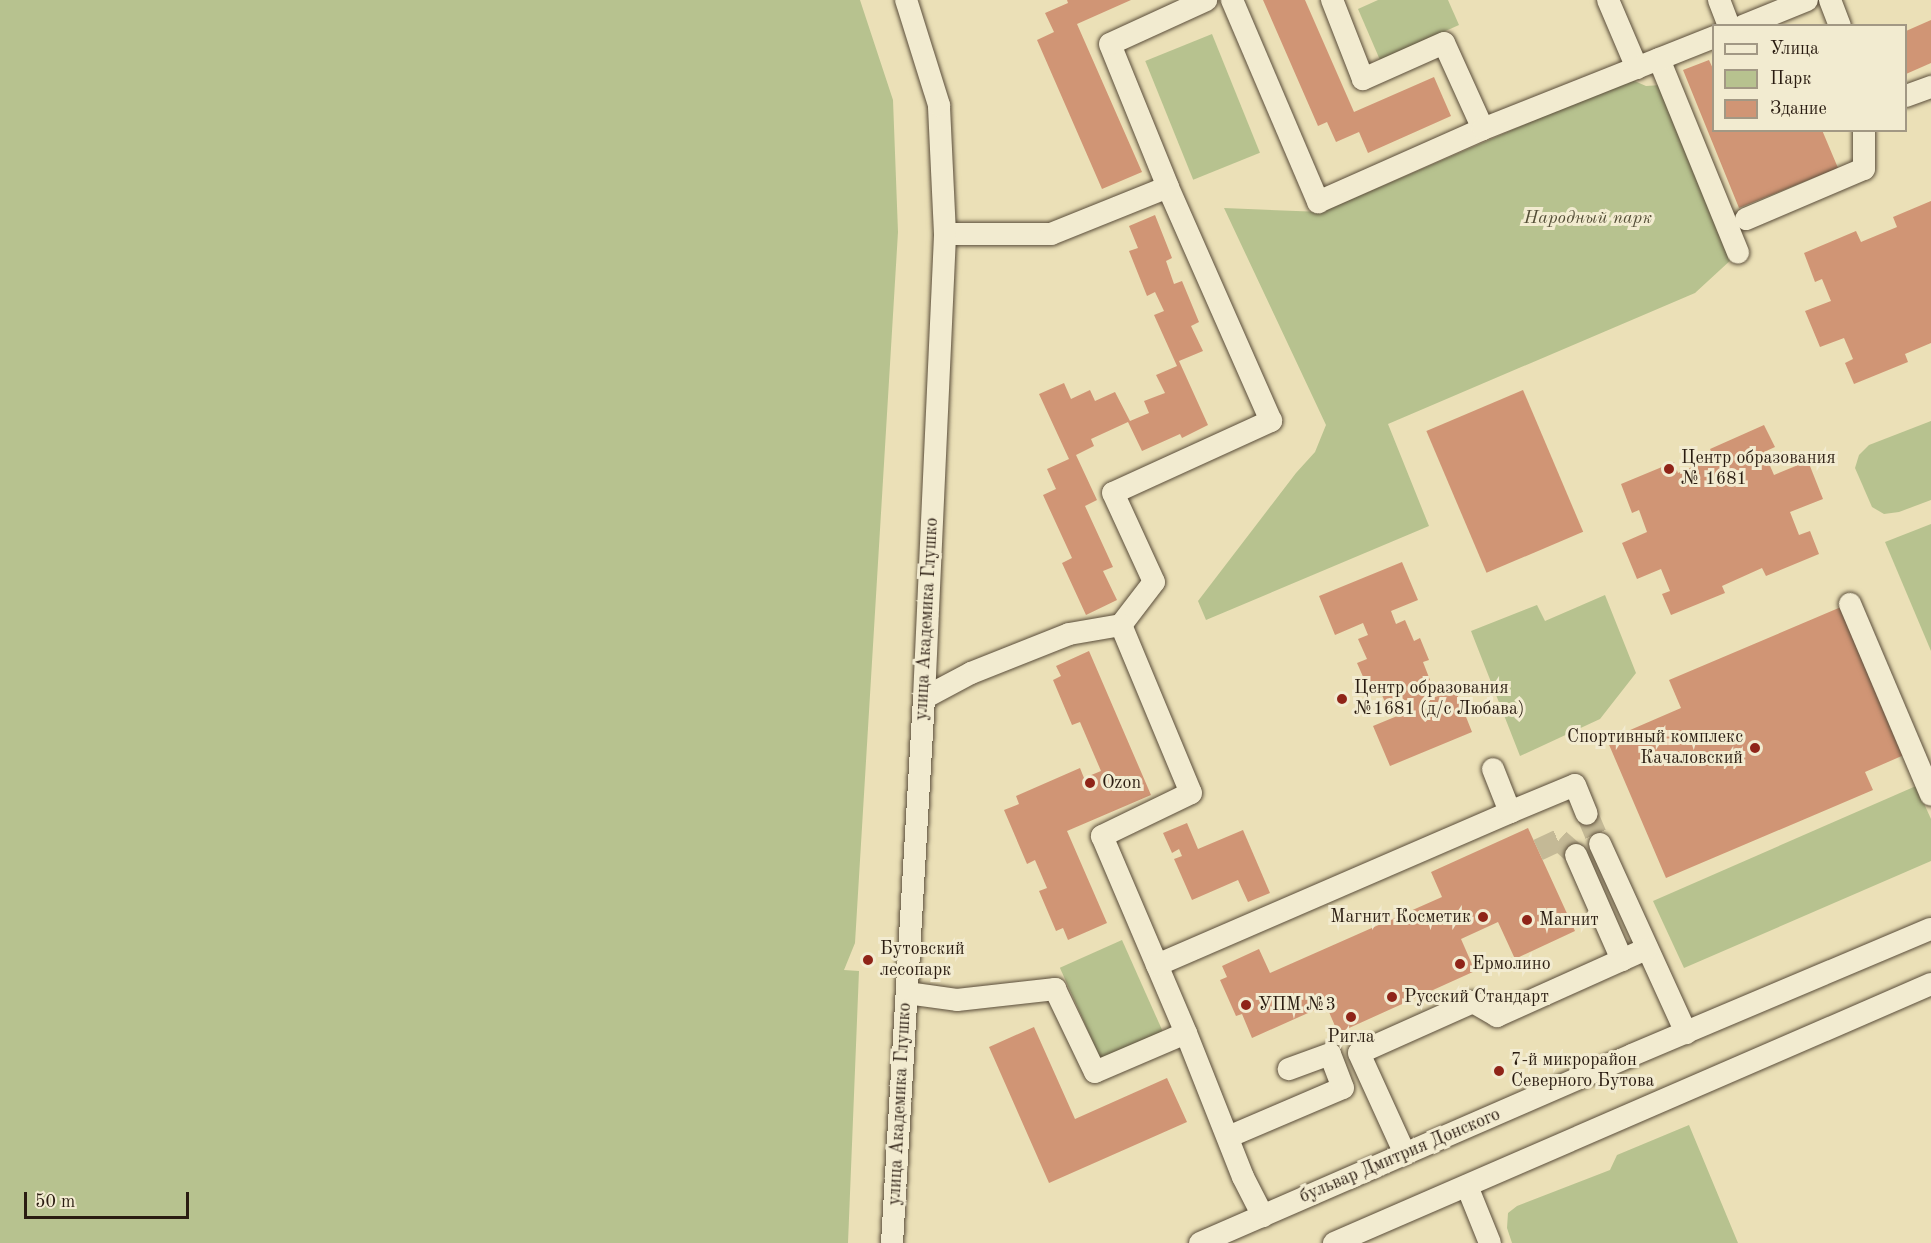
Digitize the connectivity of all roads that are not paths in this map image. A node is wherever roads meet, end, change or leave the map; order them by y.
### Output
1 (1206, 0) edge
2 (1232, 0) edge
3 (1332, 0) edge
4 (1719, 0) edge
5 (1808, 0) edge
6 (1830, 0) edge
7 (910, 1) edge
8 (1603, 3) edge
9 (1728, 24) edge
10 (1748, 24) edge
11 (1839, 24) edge
12 (1712, 37) edge
13 (1659, 59) junction
14 (1636, 68) junction
15 (1931, 87) edge
16 (1907, 95) edge
17 (1483, 129) junction
18 (1864, 132) edge
19 (1168, 187) junction
20 (1746, 219) dead end
21 (945, 234) junction
22 (1738, 254) dead end
23 (1850, 604) dead end
24 (1121, 625) junction
25 (924, 698) junction
26 (1493, 769) dead end
27 (1931, 795) edge
28 (1510, 812) junction
29 (1587, 814) tunnel mouth
30 (1600, 844) tunnel mouth
31 (1576, 855) tunnel mouth
32 (1931, 929) edge
33 (1646, 949) junction
34 (1622, 960) junction
35 (1157, 965) junction
36 (1931, 984) edge
37 (906, 993) junction
38 (1186, 1033) junction
39 (1686, 1033) junction
40 (1289, 1069) dead end
41 (1228, 1137) junction
42 (1405, 1154) junction
43 (1467, 1186) junction
44 (1263, 1215) junction
45 (892, 1243) edge
46 (1200, 1243) edge
47 (1334, 1243) edge
48 (1490, 1243) edge

1 - 19 street
2 - 17 street
3 - 17 street
4 - 9 street
5 - 10 street
6 - 11 street
7 - 21 street, улица Академика Глушко
8 - 14 street
12 - 13 street
13 - 14 street
13 - 22 street
14 - 17 street
15 - 16 street
18 - 20 street
19 - 21 street
19 - 24 street
21 - 25 street, улица Академика Глушко
23 - 27 street
24 - 25 street
24 - 35 street
25 - 37 street, улица Академика Глушко
26 - 28 street
28 - 29 street
28 - 35 street
30 - 33 street
31 - 34 street
32 - 39 street, бульвар Дмитрия Донского
33 - 34 street
33 - 39 street
34 - 42 street
35 - 38 street
36 - 43 street
37 - 38 street
37 - 45 street, улица Академика Глушко
38 - 41 street
39 - 42 street, бульвар Дмитрия Донского
40 - 41 street
41 - 44 street
42 - 44 street, бульвар Дмитрия Донского
43 - 47 street
43 - 48 street
44 - 46 street, бульвар Дмитрия Донского

